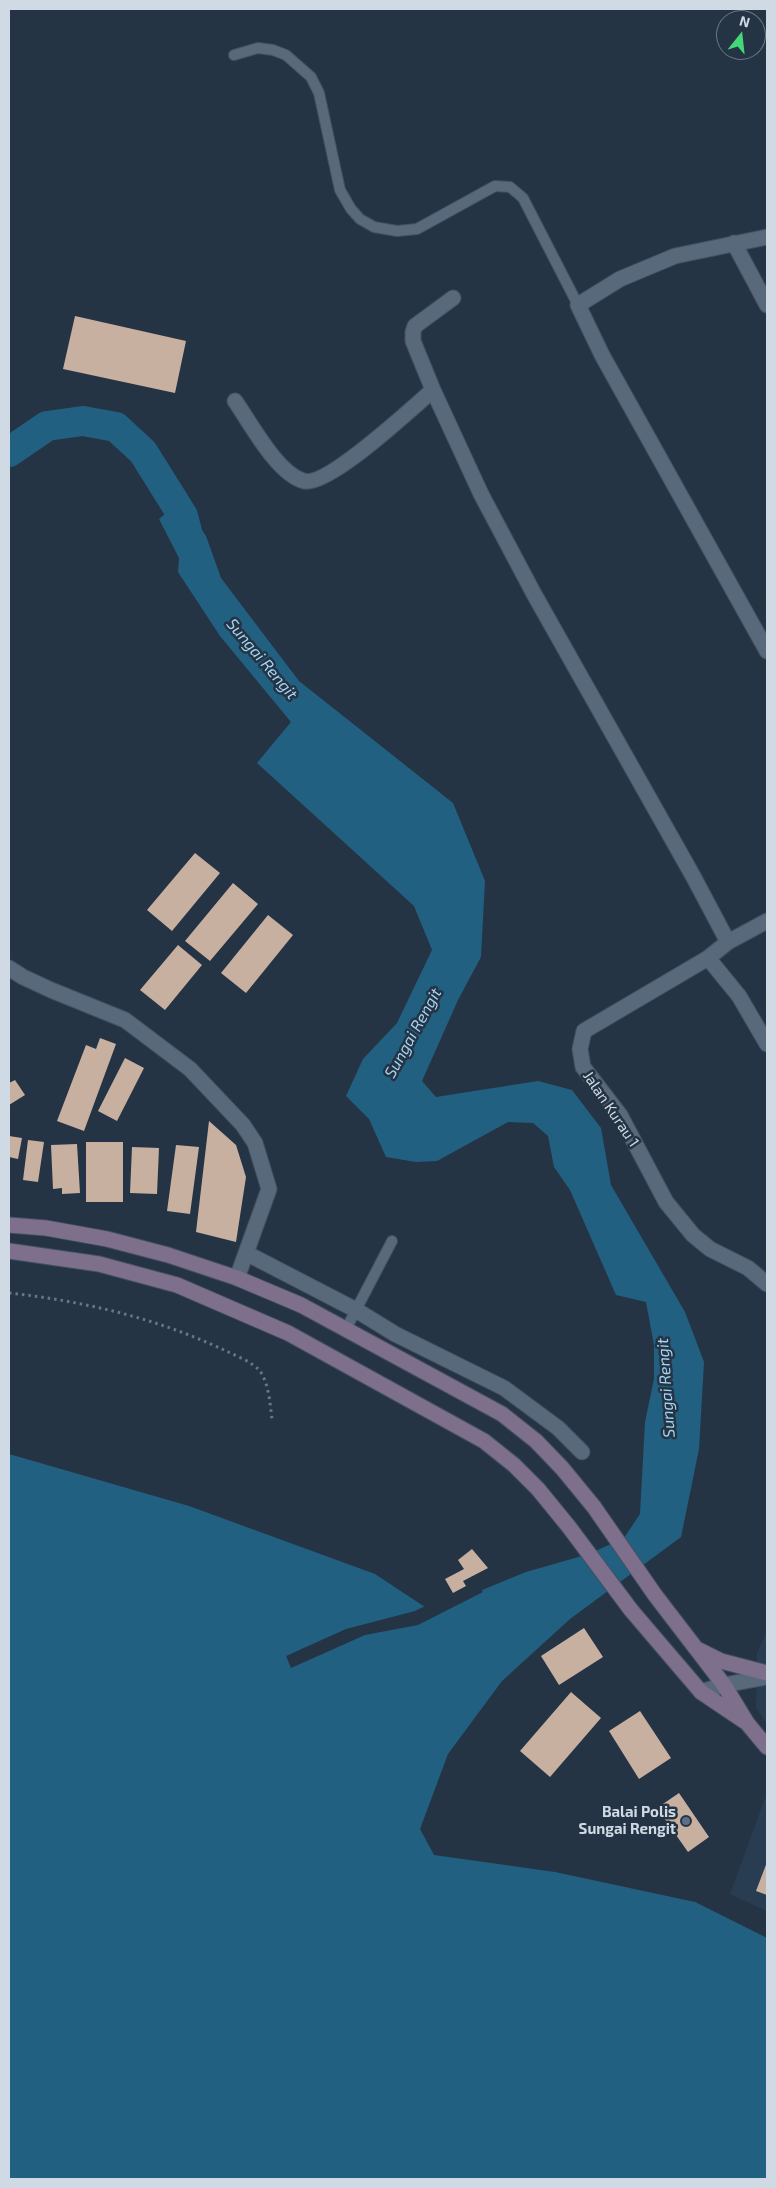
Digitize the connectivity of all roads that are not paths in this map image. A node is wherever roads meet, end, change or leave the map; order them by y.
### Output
1 (234, 55) dead end
2 (767, 237) edge
3 (734, 243) junction
4 (453, 298) dead end
5 (578, 306) junction
6 (767, 306) edge
7 (433, 390) junction
8 (235, 401) dead end
9 (767, 651) edge
10 (767, 921) edge
11 (728, 942) junction
12 (708, 958) junction
13 (9, 968) edge
14 (767, 1044) edge
15 (9, 1225) edge
16 (392, 1241) dead end
17 (9, 1251) edge
18 (246, 1253) junction
19 (237, 1278) junction
20 (767, 1284) edge
21 (356, 1310) junction
22 (346, 1329) junction
23 (582, 1452) dead end
24 (695, 1648) junction
25 (767, 1673) edge
26 (767, 1677) edge
27 (724, 1684) junction
28 (701, 1692) junction
29 (747, 1723) junction
30 (767, 1747) edge

1 - 5 lane
2 - 3 street
3 - 5 street
3 - 6 street
4 - 7 street
5 - 9 street
7 - 8 street
7 - 11 street
10 - 11 street, Jalan Kurau 1
11 - 12 street, Jalan Kurau 1
12 - 14 street
12 - 20 street, Jalan Kurau 1
13 - 18 street
15 - 19 main road
16 - 21 lane
17 - 28 main road
18 - 19 street
18 - 21 street
19 - 22 main road
21 - 22 lane
21 - 23 street
22 - 24 main road
24 - 25 main road
24 - 27 main road
26 - 27 street
27 - 28 street
27 - 29 main road
28 - 29 main road
29 - 30 main road

